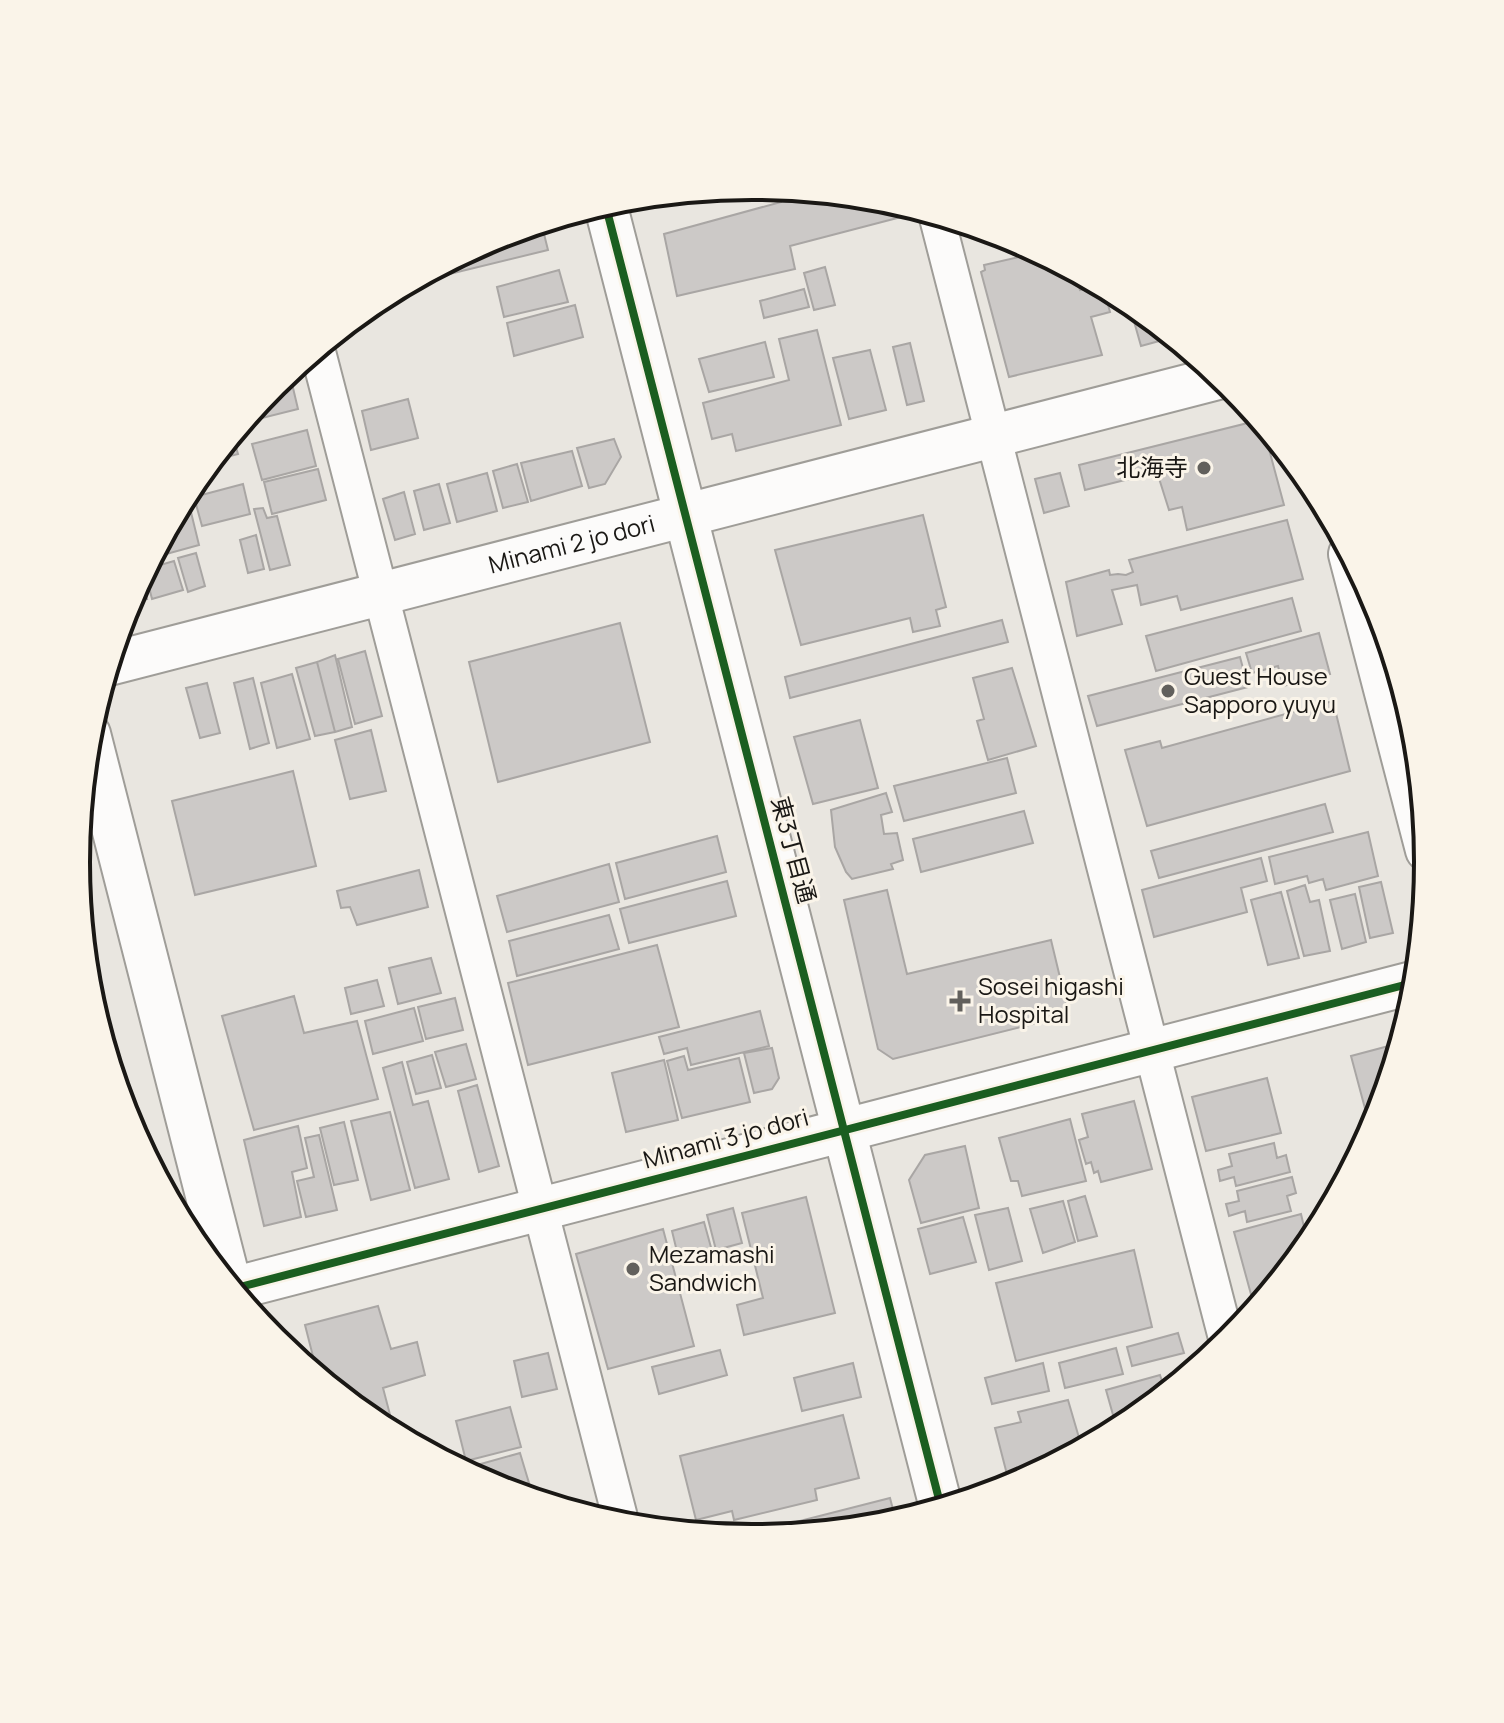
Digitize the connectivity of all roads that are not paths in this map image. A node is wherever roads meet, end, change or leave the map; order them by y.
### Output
1 (608, 216) edge
2 (939, 227) edge
3 (320, 360) edge
4 (1207, 381) edge
5 (993, 436) junction
6 (685, 515) junction
7 (381, 593) junction
8 (1364, 608) edge
9 (122, 661) edge
10 (97, 767) edge
11 (1408, 779) edge
12 (1402, 986) edge
13 (1152, 1050) junction
14 (845, 1129) junction
15 (540, 1209) junction
16 (224, 1261) edge
17 (243, 1284) edge
18 (1223, 1327) edge
19 (938, 1496) edge
20 (618, 1510) edge

1 - 6 street, 東3丁目通
2 - 5 street
3 - 7 street
4 - 5 street, Minami 2 jo dori
5 - 6 street, Minami 2 jo dori
5 - 13 street
6 - 7 street, Minami 2 jo dori
6 - 14 street, 東3丁目通
7 - 9 street, Minami 2 jo dori
7 - 15 street
8 - 11 street
10 - 16 street
12 - 13 street, Minami 3 jo dori
13 - 14 street, Minami 3 jo dori
13 - 18 street
14 - 15 street, Minami 3 jo dori
14 - 19 street, 東3丁目通
15 - 17 street, Minami 3 jo dori
15 - 20 street

